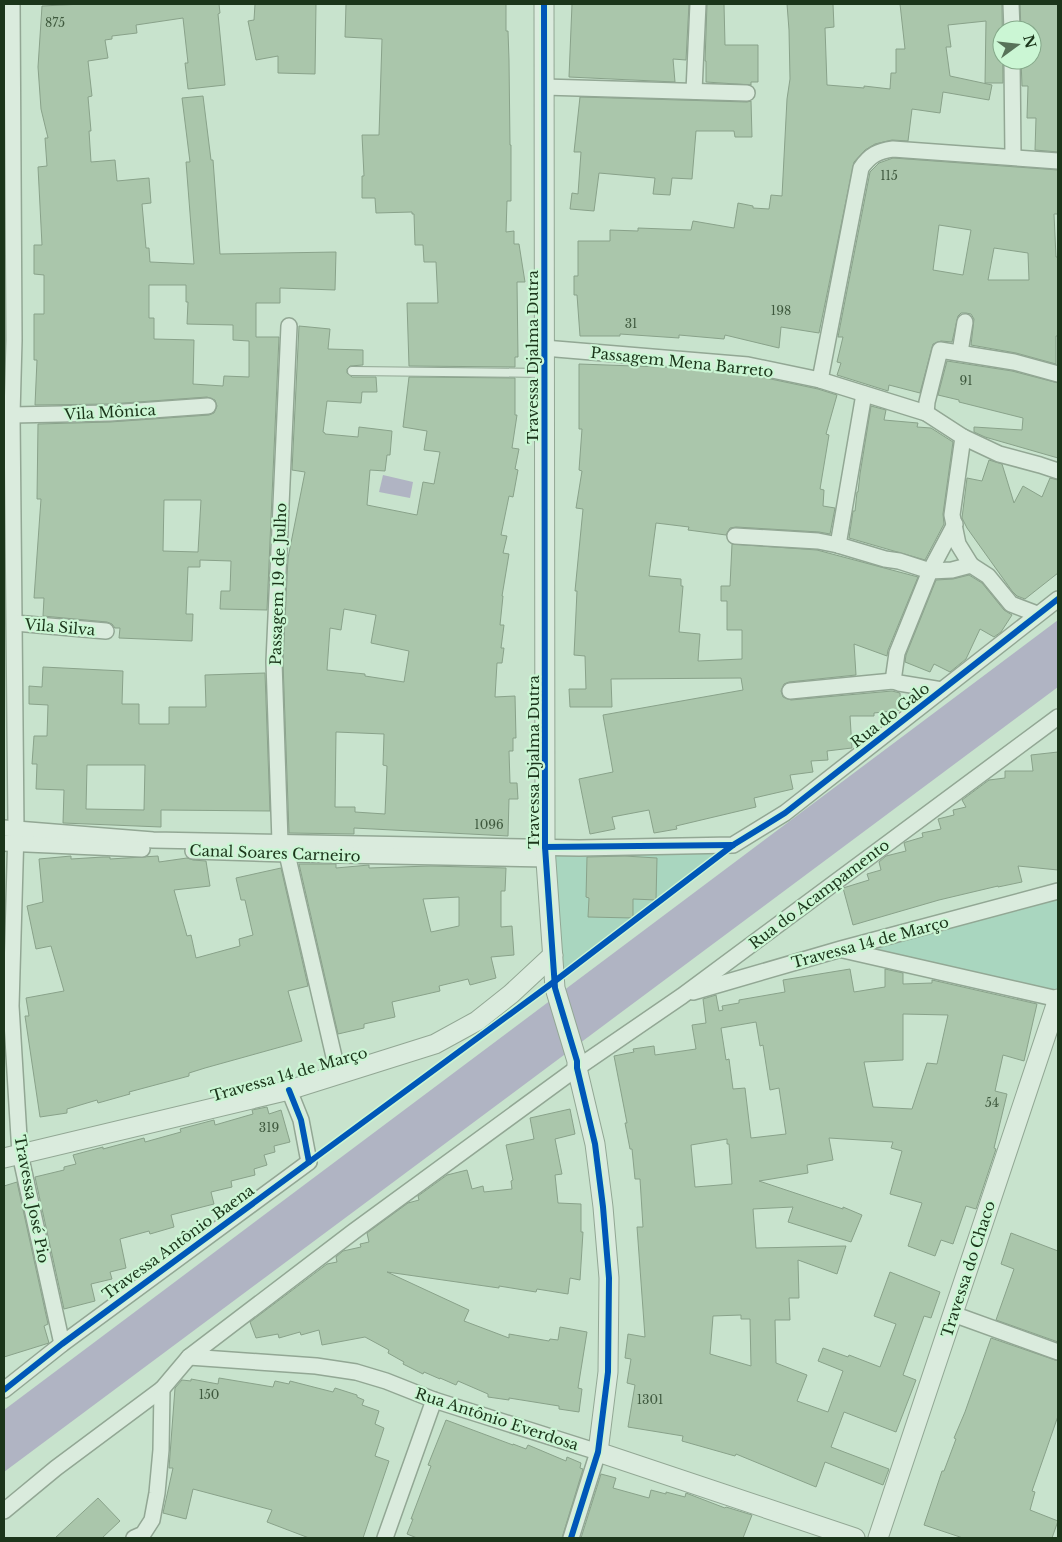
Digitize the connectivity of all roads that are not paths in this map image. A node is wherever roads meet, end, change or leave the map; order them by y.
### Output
1 (12, 4) edge
2 (544, 4) edge
3 (698, 4) edge
4 (1011, 4) edge
5 (1012, 20) edge
6 (1012, 70) edge
7 (544, 87) junction
8 (694, 91) junction
9 (748, 93) dead end
10 (1013, 156) junction
11 (1058, 161) edge
12 (966, 322) dead end
13 (289, 326) dead end
14 (9, 340) edge
15 (544, 348) junction
16 (960, 352) junction
17 (352, 371) dead end
18 (544, 373) junction
19 (1058, 374) edge
20 (820, 380) junction
21 (864, 394) junction
22 (208, 406) dead end
23 (926, 413) junction
24 (12, 415) junction
25 (963, 437) junction
26 (1058, 471) edge
27 (955, 524) junction
28 (735, 536) dead end
29 (838, 545) junction
30 (971, 565) junction
31 (930, 571) junction
32 (1058, 599) edge
33 (1037, 614) junction
34 (15, 623) junction
35 (106, 631) dead end
36 (893, 681) junction
37 (942, 690) junction
38 (790, 691) dead end
39 (1058, 717) edge
40 (10, 836) edge
41 (733, 845) joint
42 (283, 848) junction
43 (546, 853) junction
44 (1058, 891) edge
45 (841, 949) junction
46 (553, 955) junction
47 (682, 996) junction
48 (1058, 999) edge
49 (577, 1065) junction
50 (338, 1074) junction
51 (289, 1090) junction
52 (12, 1156) edge
53 (953, 1314) junction
54 (62, 1344) junction
55 (1058, 1352) edge
56 (189, 1357) junction
57 (162, 1389) junction
58 (4, 1390) edge
59 (434, 1400) junction
60 (598, 1452) junction
61 (4, 1511) edge
62 (141, 1537) edge
63 (385, 1538) edge
64 (571, 1538) edge
65 (855, 1538) edge
66 (878, 1538) edge

1 - 14 street, Travessa José Pio
2 - 7 street, Travessa Djalma Dutra
3 - 8 street
4 - 5 street
6 - 10 street
7 - 8 street
7 - 15 street, Travessa Djalma Dutra
8 - 9 street
10 - 11 street
10 - 20 street
12 - 16 street
13 - 42 street, Passagem 19 de Julho
14 - 24 street, Travessa José Pio
15 - 18 street, Travessa Djalma Dutra
15 - 20 street, Passagem Mena Barreto
16 - 19 street
16 - 23 street
17 - 18 lane
18 - 43 street, Travessa Djalma Dutra
20 - 21 street, Passagem Mena Barreto
21 - 23 street, Passagem Mena Barreto
21 - 29 street
22 - 24 street, Vila Mônica
23 - 25 street, Passagem Mena Barreto
24 - 34 street, Travessa José Pio
25 - 26 street, Passagem Mena Barreto
25 - 27 street
27 - 30 street
27 - 31 street
28 - 29 street
29 - 31 street
30 - 31 street
30 - 33 street
31 - 36 street
32 - 33 street, Rua do Galo
33 - 37 street, Rua do Galo
34 - 35 street, Vila Silva
34 - 40 street, Travessa José Pio
36 - 37 street
36 - 38 street
37 - 41 street, Rua do Galo
39 - 47 street, Rua do Acampamento
40 - 42 street, Canal Soares Carneiro
40 - 52 street, Travessa José Pio
41 - 43 street, Canal Soares Carneiro
42 - 43 street, Canal Soares Carneiro
42 - 50 street, Passagem 19 de Julho
43 - 46 street, Travessa Djalma Dutra
44 - 45 street, Travessa 14 de Março
45 - 47 street, Travessa 14 de Março
45 - 48 street
46 - 49 street, Travessa Djalma Dutra
46 - 50 street, Travessa 14 de Março
47 - 49 street, Rua do Acampamento
48 - 53 street, Travessa do Chaco
49 - 56 street
49 - 60 street, Travessa Djalma Dutra
50 - 51 street, Travessa 14 de Março
51 - 52 street, Travessa 14 de Março
51 - 54 street, Travessa Antônio Baena
52 - 54 street, Travessa José Pio
53 - 55 street
53 - 66 street, Travessa do Chaco
54 - 58 street, Travessa Antônio Baena
56 - 57 street
56 - 59 street, Rua Antônio Everdosa
57 - 61 street
57 - 62 street
59 - 60 street, Rua Antônio Everdosa
59 - 63 street
60 - 64 street, Travessa Djalma Dutra
60 - 65 street, Rua Antônio Everdosa

